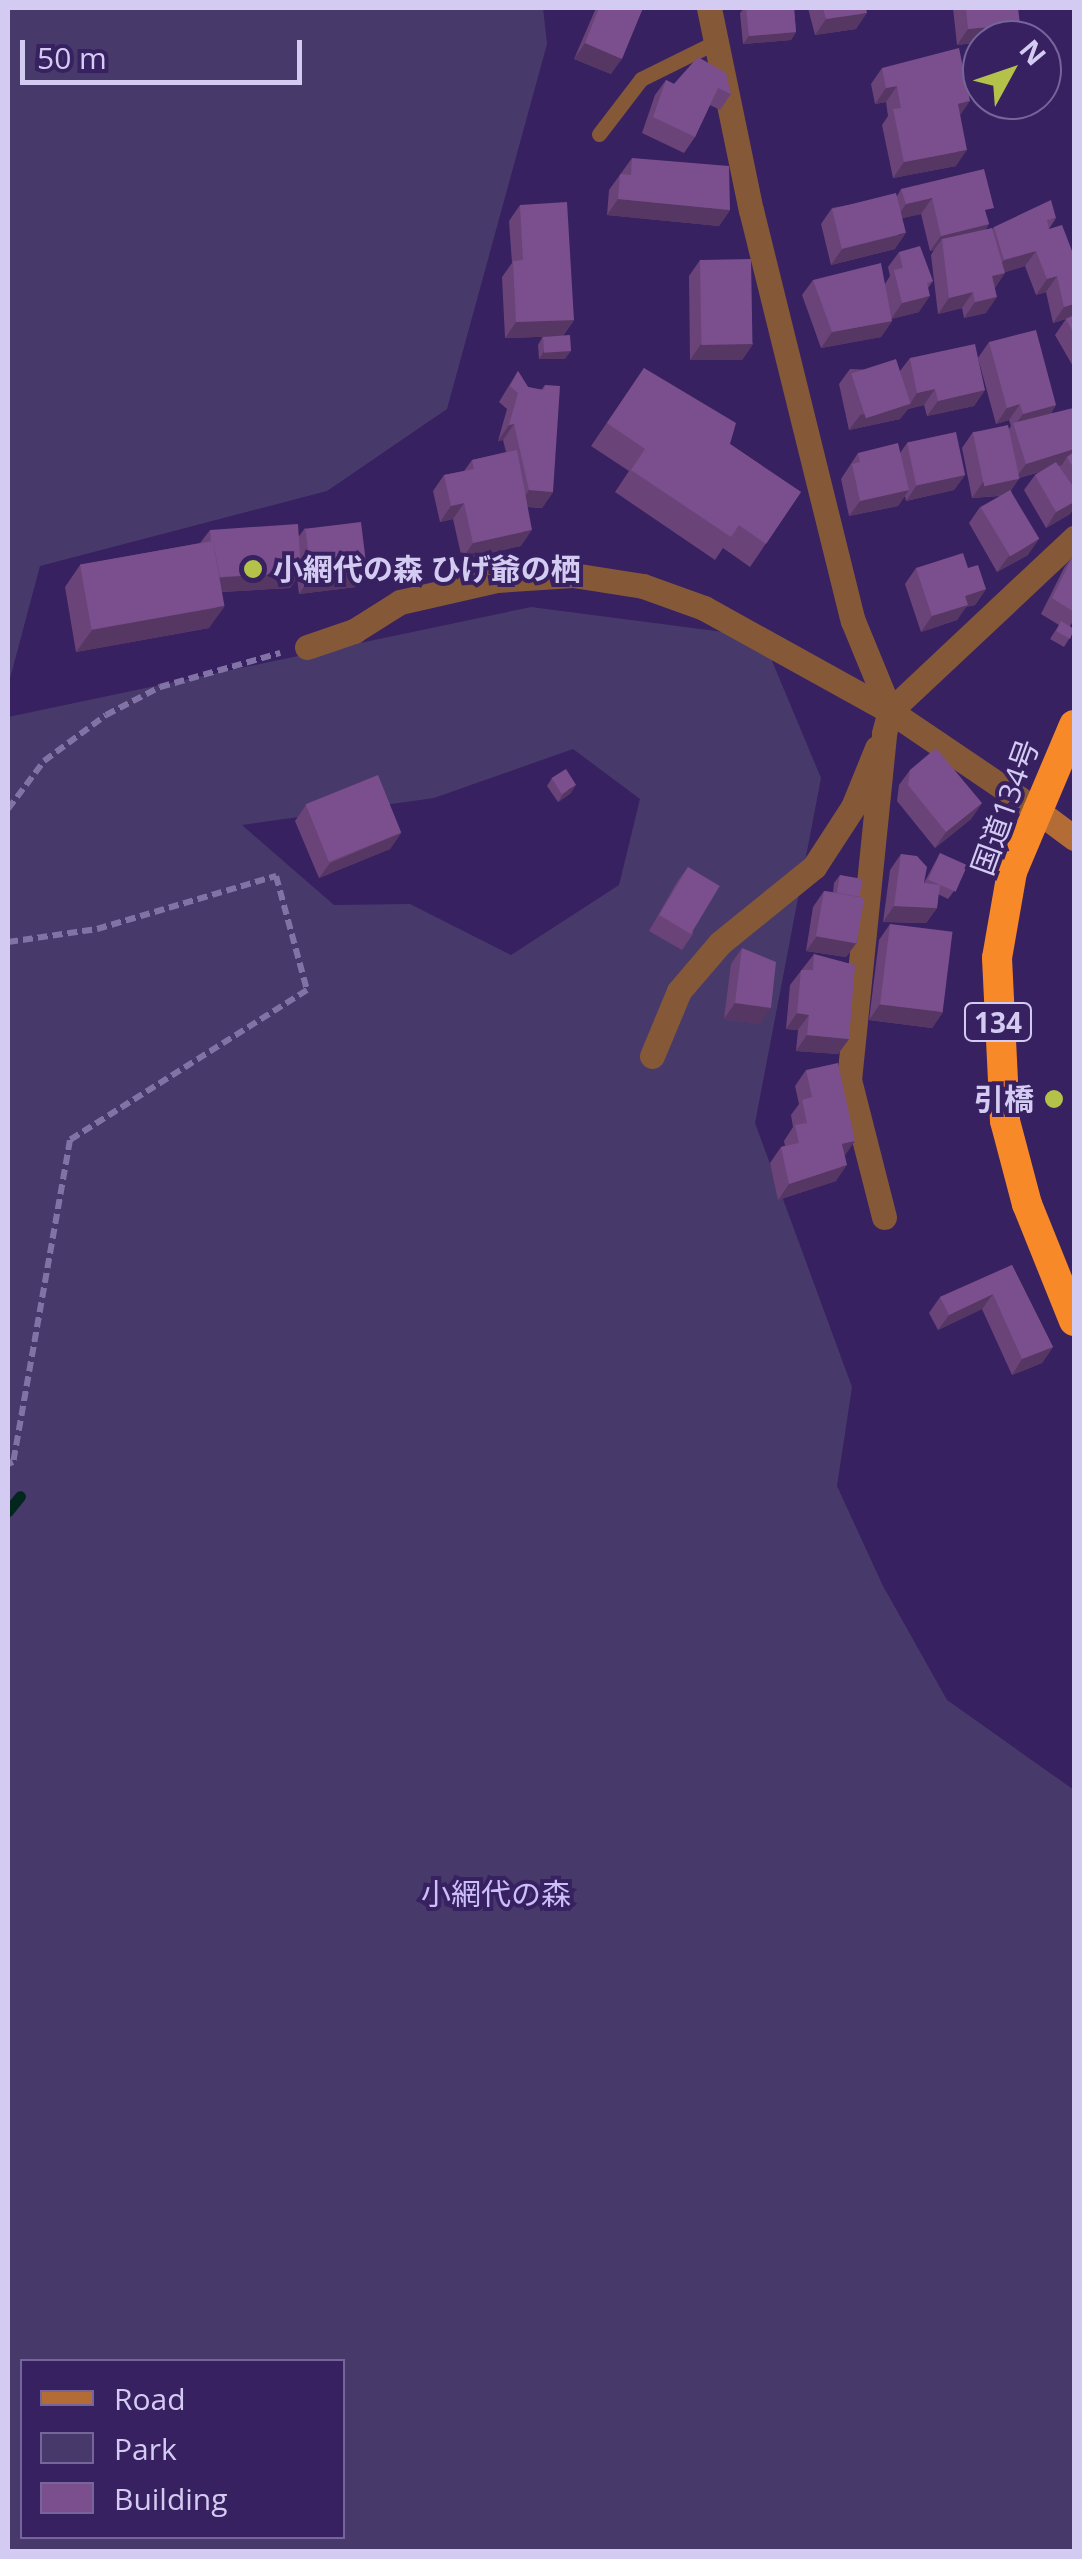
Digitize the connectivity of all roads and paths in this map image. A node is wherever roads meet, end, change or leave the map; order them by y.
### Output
1 (709, 8) edge
2 (716, 42) junction
3 (598, 134) dead end
4 (1074, 538) edge
5 (307, 647) joint
6 (887, 722) junction
7 (1074, 725) edge
8 (8, 809) edge
9 (1035, 809) junction
10 (1074, 838) edge
11 (8, 942) edge
12 (652, 1056) dead end
13 (884, 1217) dead end
14 (1074, 1321) edge
15 (8, 1464) edge

1 - 2 street
2 - 3 lane
2 - 6 street
4 - 6 street
5 - 6 street
5 - 8 path
6 - 9 street
6 - 12 street
6 - 13 street
7 - 9 highway, 国道134号 / 134
9 - 10 street
9 - 14 highway, 国道134号 / 134
11 - 15 path

